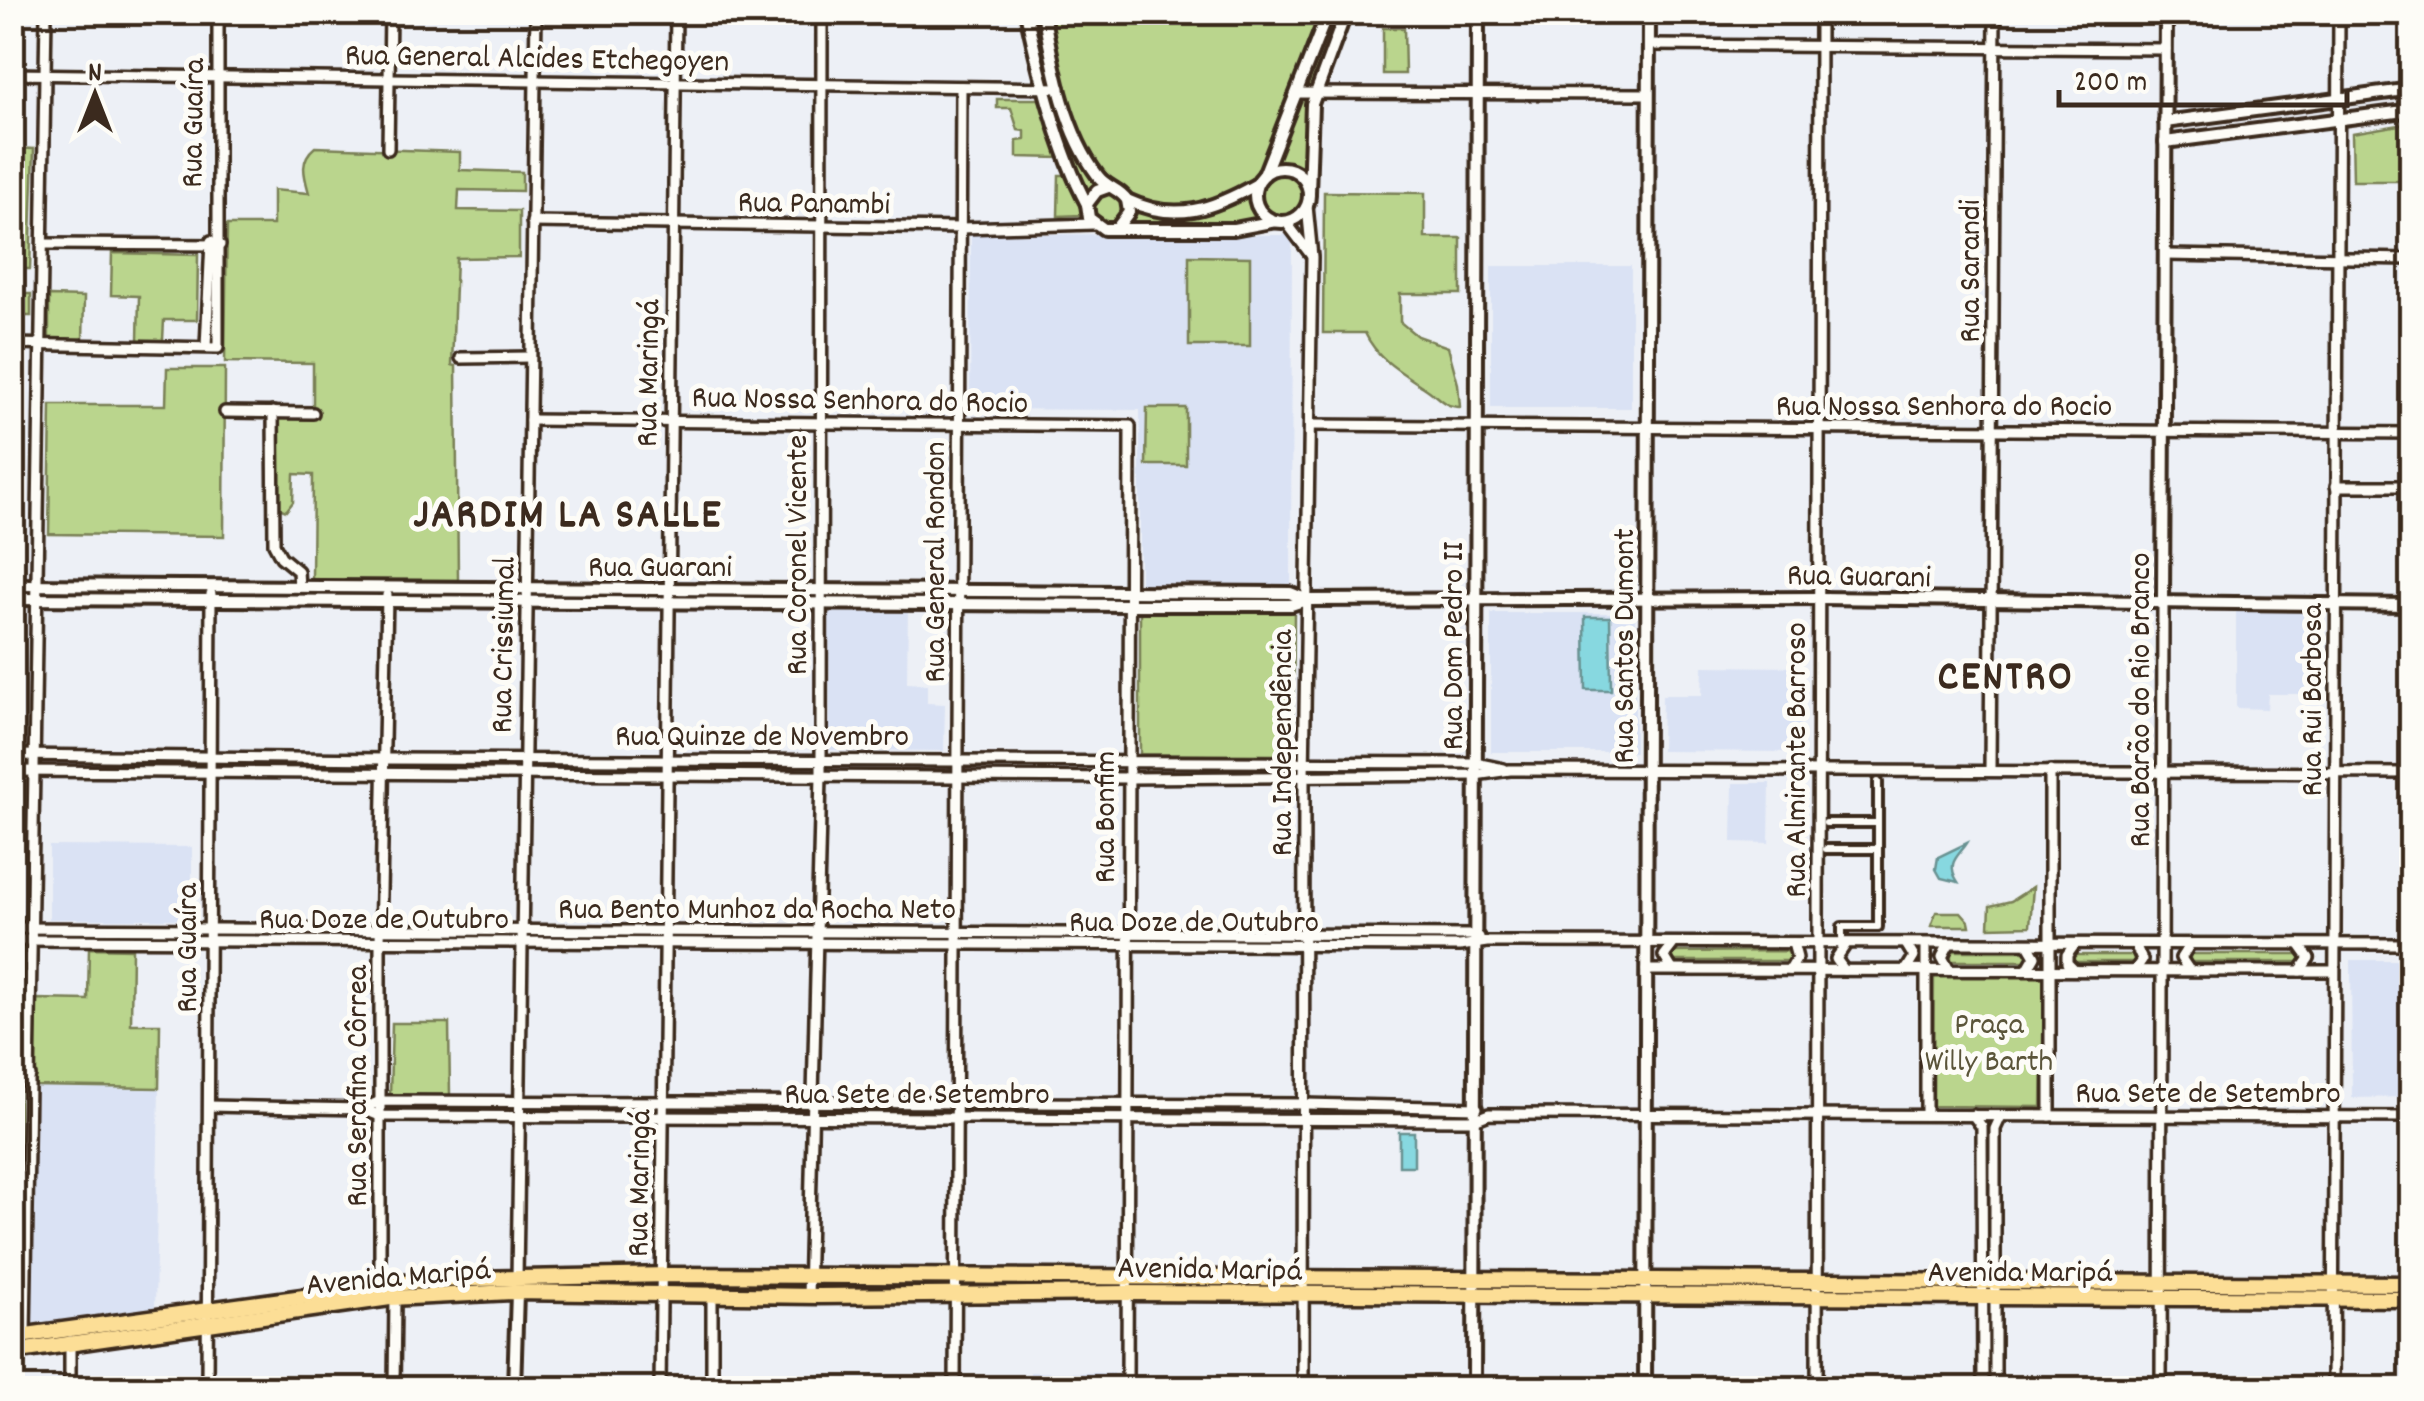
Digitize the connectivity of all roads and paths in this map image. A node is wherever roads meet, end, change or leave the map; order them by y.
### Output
1 (46, 12) edge
2 (218, 12) edge
3 (390, 12) edge
4 (536, 12) edge
5 (676, 12) edge
6 (822, 12) edge
7 (1026, 12) edge
8 (1042, 12) edge
9 (1328, 12) edge
10 (1346, 12) edge
11 (1478, 12) edge
12 (1649, 12) edge
13 (1820, 12) edge
14 (1995, 12) edge
15 (2166, 12) edge
16 (2338, 12) edge
17 (1820, 44) junction
18 (1648, 45) junction
19 (1995, 47) junction
20 (2166, 49) junction
21 (12, 74) edge
22 (46, 75) junction
23 (216, 77) junction
24 (389, 79) junction
25 (534, 81) junction
26 (674, 83) junction
27 (822, 85) junction
28 (960, 87) junction
29 (1044, 88) junction
30 (1060, 88) junction
31 (2412, 89) edge
32 (1478, 92) junction
33 (1297, 93) junction
34 (1316, 93) junction
35 (1648, 94) junction
36 (2338, 99) junction
37 (2412, 110) edge
38 (2241, 112) junction
39 (2338, 120) junction
40 (2165, 122) junction
41 (2191, 139) junction
42 (2165, 142) junction
43 (388, 149) dead end
44 (1260, 180) junction
45 (1108, 187) junction
46 (1309, 192) junction
47 (1127, 200) junction
48 (1088, 204) junction
49 (1307, 206) junction
50 (532, 222) junction
51 (1281, 222) junction
52 (673, 224) junction
53 (1094, 224) junction
54 (821, 226) junction
55 (961, 228) junction
56 (1117, 228) junction
57 (215, 242) junction
58 (44, 244) junction
59 (2166, 255) junction
60 (2337, 256) junction
61 (1312, 257) junction
62 (2412, 258) edge
63 (12, 344) edge
64 (42, 345) junction
65 (530, 357) junction
66 (461, 358) dead end
67 (224, 412) dead end
68 (273, 412) junction
69 (313, 413) dead end
70 (530, 420) junction
71 (670, 421) junction
72 (820, 423) junction
73 (958, 424) junction
74 (1310, 425) junction
75 (1130, 426) joint
76 (1477, 426) junction
77 (1647, 428) junction
78 (1820, 429) junction
79 (1992, 430) junction
80 (2163, 430) junction
81 (2336, 433) junction
82 (2412, 433) edge
83 (2336, 486) junction
84 (2412, 486) edge
85 (12, 585) edge
86 (38, 585) junction
87 (211, 586) junction
88 (298, 586) junction
89 (527, 590) junction
90 (668, 590) junction
91 (958, 590) junction
92 (820, 591) junction
93 (1129, 592) junction
94 (387, 593) junction
95 (1646, 597) junction
96 (1476, 598) junction
97 (1820, 598) junction
98 (211, 599) junction
99 (12, 600) edge
100 (38, 600) junction
101 (1306, 600) junction
102 (1992, 601) junction
103 (527, 603) junction
104 (668, 604) junction
105 (2163, 604) junction
106 (958, 605) junction
107 (1129, 605) junction
108 (2336, 605) junction
109 (2412, 605) edge
110 (820, 606) junction
111 (12, 755) edge
112 (36, 755) junction
113 (210, 756) junction
114 (385, 759) junction
115 (525, 759) junction
116 (820, 759) junction
117 (667, 760) junction
118 (957, 760) junction
119 (1128, 761) junction
120 (1304, 762) junction
121 (1475, 769) junction
122 (1646, 770) junction
123 (1820, 770) junction
124 (1990, 770) junction
125 (2050, 770) junction
126 (12, 771) edge
127 (35, 771) junction
128 (2163, 771) junction
129 (210, 772) junction
130 (2335, 772) junction
131 (384, 773) junction
132 (525, 773) junction
133 (2412, 773) edge
134 (667, 774) junction
135 (821, 776) junction
136 (958, 776) junction
137 (1304, 777) junction
138 (1128, 778) junction
139 (1878, 782) dead end
140 (1826, 823) dead end
141 (1878, 823) junction
142 (1826, 849) dead end
143 (1878, 849) junction
144 (12, 928) edge
145 (32, 928) junction
146 (210, 929) junction
147 (380, 936) junction
148 (522, 937) junction
149 (664, 937) junction
150 (819, 938) junction
151 (955, 938) junction
152 (1127, 939) junction
153 (12, 940) edge
154 (32, 940) junction
155 (1305, 940) junction
156 (1474, 940) junction
157 (1844, 940) junction
158 (210, 941) junction
159 (1646, 943) junction
160 (1674, 944) junction
161 (1793, 944) junction
162 (1818, 944) junction
163 (1906, 944) junction
164 (1926, 944) junction
165 (1948, 944) junction
166 (2028, 944) junction
167 (2050, 944) junction
168 (2075, 944) junction
169 (2135, 944) junction
170 (2162, 944) junction
171 (2190, 944) junction
172 (2299, 944) junction
173 (2334, 944) junction
174 (2412, 944) edge
175 (1646, 970) junction
176 (1673, 970) junction
177 (1790, 970) junction
178 (1818, 970) junction
179 (1844, 970) junction
180 (1906, 970) junction
181 (1925, 970) junction
182 (1949, 970) junction
183 (2027, 970) junction
184 (2050, 970) junction
185 (2074, 970) junction
186 (2135, 970) junction
187 (2162, 970) junction
188 (2190, 970) junction
189 (2300, 971) junction
190 (2334, 971) junction
191 (12, 1076) edge
192 (30, 1076) junction
193 (380, 1101) junction
194 (520, 1101) junction
195 (663, 1102) junction
196 (814, 1102) junction
197 (954, 1103) junction
198 (1126, 1103) junction
199 (1305, 1104) junction
200 (209, 1106) junction
201 (1474, 1106) junction
202 (363, 1108) junction
203 (1489, 1114) junction
204 (1645, 1114) junction
205 (1818, 1115) junction
206 (380, 1116) junction
207 (662, 1116) junction
208 (1926, 1116) junction
209 (1973, 1116) junction
210 (2001, 1116) junction
211 (2050, 1116) junction
212 (2161, 1116) junction
213 (2333, 1116) junction
214 (520, 1117) junction
215 (814, 1117) junction
216 (2412, 1117) edge
217 (954, 1118) junction
218 (1126, 1118) junction
219 (1305, 1119) junction
220 (1474, 1120) junction
221 (1982, 1135) junction
222 (1995, 1135) junction
223 (12, 1218) edge
224 (28, 1218) junction
225 (1982, 1253) junction
226 (1995, 1253) junction
227 (660, 1275) junction
228 (810, 1277) junction
229 (955, 1278) junction
230 (1474, 1280) junction
231 (1497, 1280) junction
232 (1670, 1280) junction
233 (1793, 1281) junction
234 (2412, 1284) edge
235 (517, 1285) junction
236 (1127, 1286) junction
237 (1304, 1287) junction
238 (1323, 1288) junction
239 (1621, 1288) junction
240 (1644, 1288) junction
241 (1817, 1289) junction
242 (1989, 1290) junction
243 (2162, 1291) junction
244 (2332, 1291) junction
245 (381, 1293) junction
246 (660, 1294) junction
247 (712, 1294) junction
248 (956, 1294) junction
249 (808, 1296) junction
250 (1474, 1296) junction
251 (1666, 1296) junction
252 (1492, 1297) junction
253 (1794, 1298) junction
254 (2412, 1299) edge
255 (209, 1317) junction
256 (1982, 1321) junction
257 (1995, 1322) junction
258 (19, 1336) edge
259 (70, 1336) junction
260 (12, 1352) edge
261 (712, 1378) dead end
262 (70, 1388) edge
263 (208, 1388) edge
264 (394, 1388) edge
265 (514, 1388) edge
266 (660, 1388) edge
267 (955, 1388) edge
268 (1127, 1388) edge
269 (1303, 1388) edge
270 (1474, 1388) edge
271 (1644, 1388) edge
272 (1817, 1388) edge
273 (1982, 1388) edge
274 (1995, 1388) edge
275 (2161, 1388) edge
276 (2332, 1388) edge

1 - 22 street
2 - 23 street, Rua Guaíra
3 - 24 street
4 - 25 street, Rua Crissiumal
5 - 26 street, Rua Maringá
6 - 27 street, Rua Coronel Vicente
7 - 29 street
8 - 30 street
9 - 33 street
10 - 34 street
11 - 32 street, Rua Dom Pedro II
12 - 18 street, Rua Santos Dumont
13 - 17 street, Rua Almirante Barroso
14 - 19 street, Rua Sarandi
15 - 20 street, Rua Barão do Rio Branco
16 - 36 street, Rua Rui Barbosa
17 - 18 street
17 - 19 street
17 - 78 street, Rua Almirante Barroso
18 - 35 street, Rua Santos Dumont
19 - 20 street
19 - 79 street, Rua Sarandi
20 - 40 street, Rua Barão do Rio Branco
21 - 22 street, Rua General Alcides Etchegoyen
22 - 23 street, Rua General Alcides Etchegoyen
22 - 58 street
23 - 24 street, Rua General Alcides Etchegoyen
23 - 57 street, Rua Guaíra
24 - 25 street, Rua General Alcides Etchegoyen
24 - 43 street
25 - 26 street, Rua General Alcides Etchegoyen
25 - 50 street, Rua Crissiumal
26 - 27 street, Rua General Alcides Etchegoyen
26 - 52 street, Rua Maringá
27 - 28 street, Rua General Alcides Etchegoyen
27 - 54 street, Rua Coronel Vicente
28 - 29 street, Rua General Alcides Etchegoyen
28 - 55 street, Rua General Rondon
29 - 30 street, Rua General Alcides Etchegoyen
29 - 48 street
30 - 45 street
31 - 36 street
32 - 34 street
32 - 35 street
32 - 76 street, Rua Dom Pedro II
33 - 34 street
33 - 44 street
34 - 46 street
35 - 77 street, Rua Santos Dumont
36 - 38 street
36 - 39 street, Rua Rui Barbosa
37 - 39 street
38 - 40 street
38 - 41 street
39 - 41 street
39 - 60 street, Rua Rui Barbosa
40 - 42 street, Rua Barão do Rio Branco
41 - 42 street
42 - 59 street, Rua Barão do Rio Branco
44 - 46 street
44 - 47 street
44 - 51 street
45 - 47 street
45 - 48 street
46 - 49 street
47 - 56 street
48 - 53 street
49 - 51 street
49 - 61 street, Rua Independência
50 - 52 street, Rua Panambi
50 - 65 street, Rua Crissiumal
51 - 56 street
51 - 61 street
52 - 54 street, Rua Panambi
52 - 71 street, Rua Maringá
53 - 55 street, Rua Panambi
53 - 56 street
54 - 55 street, Rua Panambi
54 - 72 street, Rua Coronel Vicente
55 - 73 street, Rua General Rondon
57 - 58 street
57 - 64 street, Rua Guaíra
58 - 64 street
59 - 60 street
59 - 80 street, Rua Barão do Rio Branco
60 - 62 street
60 - 81 street, Rua Rui Barbosa
61 - 74 street, Rua Independência
63 - 64 street
64 - 86 street
65 - 66 street
65 - 70 street, Rua Crissiumal
67 - 68 street
68 - 69 street
68 - 88 street
70 - 71 street, Rua Nossa Senhora do Rocio
70 - 89 street, Rua Crissiumal
71 - 72 street, Rua Nossa Senhora do Rocio
71 - 90 street, Rua Maringá
72 - 73 street, Rua Nossa Senhora do Rocio
72 - 92 street, Rua Coronel Vicente
73 - 75 street, Rua Nossa Senhora do Rocio
73 - 91 street, Rua General Rondon
74 - 76 street, Rua Nossa Senhora do Rocio
74 - 101 street, Rua Independência
75 - 93 street, Rua Bonfim
76 - 77 street, Rua Nossa Senhora do Rocio
76 - 96 street, Rua Dom Pedro II
77 - 78 street, Rua Nossa Senhora do Rocio
77 - 95 street, Rua Santos Dumont
78 - 79 street, Rua Nossa Senhora do Rocio
78 - 97 street, Rua Almirante Barroso
79 - 80 street, Rua Nossa Senhora do Rocio
79 - 102 street, Rua Sarandi
80 - 81 street, Rua Nossa Senhora do Rocio
80 - 105 street, Rua Barão do Rio Branco
81 - 82 street, Rua Nossa Senhora do Rocio
81 - 83 street, Rua Rui Barbosa
83 - 84 street
83 - 108 street, Rua Rui Barbosa
85 - 86 street, Rua Guarani
86 - 87 street, Rua Guarani
86 - 100 street
87 - 88 street, Rua Guarani
87 - 98 street, Rua Guaíra
88 - 94 street, Rua Guarani
89 - 90 street, Rua Guarani
89 - 94 street, Rua Guarani
89 - 103 street, Rua Crissiumal
90 - 92 street, Rua Guarani
90 - 104 street, Rua Maringá
91 - 92 street, Rua Guarani
91 - 93 street, Rua Guarani
91 - 106 street, Rua General Rondon
92 - 110 street, Rua Coronel Vicente
93 - 101 street, Rua Guarani
93 - 107 street, Rua Bonfim
94 - 98 street, Rua Guarani
94 - 103 street, Rua Guarani
94 - 114 street, Rua Serafina Côrrea
95 - 96 street, Rua Guarani
95 - 97 street, Rua Guarani
95 - 122 street, Rua Santos Dumont
96 - 101 street, Rua Guarani
96 - 121 street, Rua Dom Pedro II
97 - 102 street, Rua Guarani
97 - 123 street, Rua Almirante Barroso
98 - 100 street, Rua Guarani
98 - 113 street, Rua Guaíra
99 - 100 street, Rua Guarani
100 - 112 street
101 - 107 street, Rua Guarani
101 - 120 street, Rua Independência
102 - 105 street, Rua Guarani
102 - 124 street, Rua Sarandi
103 - 104 street, Rua Guarani
103 - 115 street, Rua Crissiumal
104 - 110 street, Rua Guarani
104 - 117 street, Rua Maringá
105 - 108 street, Rua Guarani
105 - 128 street, Rua Barão do Rio Branco
106 - 107 street, Rua Guarani
106 - 110 street, Rua Guarani
106 - 118 street, Rua General Rondon
107 - 119 street, Rua Bonfim
108 - 109 street, Rua Guarani
108 - 130 street, Rua Rui Barbosa
110 - 116 street, Rua Coronel Vicente
111 - 112 street, Rua Quinze de Novembro
112 - 113 street, Rua Quinze de Novembro
112 - 127 street
113 - 114 street, Rua Quinze de Novembro
113 - 129 street, Rua Guaíra
114 - 115 street, Rua Quinze de Novembro
114 - 131 street, Rua Serafina Côrrea
115 - 117 street, Rua Quinze de Novembro
115 - 132 street, Rua Crissiumal
116 - 117 street, Rua Quinze de Novembro
116 - 118 street, Rua Quinze de Novembro
116 - 135 street, Rua Coronel Vicente
117 - 134 street, Rua Maringá
118 - 119 street, Rua Quinze de Novembro
118 - 136 street, Rua General Rondon
119 - 120 street, Rua Quinze de Novembro
119 - 138 street, Rua Bonfim
120 - 121 street, Rua Quinze de Novembro
120 - 137 street, Rua Independência
121 - 122 street, Rua Quinze de Novembro
121 - 137 street, Rua Quinze de Novembro
121 - 156 street, Rua Dom Pedro II
122 - 123 street, Rua Quinze de Novembro
122 - 159 street, Rua Santos Dumont
123 - 124 street, Rua Quinze de Novembro
123 - 162 street, Rua Almirante Barroso
124 - 125 street, Rua Quinze de Novembro
125 - 128 street, Rua Quinze de Novembro
125 - 167 street
126 - 127 street, Rua Quinze de Novembro
127 - 129 street, Rua Quinze de Novembro
127 - 145 street
128 - 130 street, Rua Quinze de Novembro
128 - 170 street, Rua Barão do Rio Branco
129 - 131 street, Rua Quinze de Novembro
129 - 146 street, Rua Guaíra
130 - 133 street, Rua Quinze de Novembro
130 - 173 street, Rua Rui Barbosa
131 - 132 street, Rua Quinze de Novembro
131 - 147 street, Rua Serafina Côrrea
132 - 134 street, Rua Quinze de Novembro
132 - 148 street, Rua Crissiumal
134 - 135 street, Rua Quinze de Novembro
134 - 149 street, Rua Maringá
135 - 136 street, Rua Quinze de Novembro
135 - 150 street, Rua Coronel Vicente
136 - 138 street, Rua Quinze de Novembro
136 - 151 street, Rua General Rondon
137 - 138 street, Rua Quinze de Novembro
137 - 155 street, Rua Independência
138 - 152 street, Rua Bonfim
139 - 141 street
140 - 141 street
141 - 143 street
142 - 143 street
143 - 157 street
144 - 145 street, Rua Bento Munhoz da Rocha Neto
145 - 146 street, Rua Bento Munhoz da Rocha Neto
145 - 154 street
146 - 147 street, Rua Bento Munhoz da Rocha Neto
146 - 158 street, Rua Guaíra
147 - 148 street, Rua Bento Munhoz da Rocha Neto
147 - 158 street, Rua Doze de Outubro
147 - 193 street, Rua Serafina Côrrea
148 - 149 street, Rua Bento Munhoz da Rocha Neto
148 - 194 street, Rua Crissiumal
149 - 150 street, Rua Bento Munhoz da Rocha Neto
149 - 195 street, Rua Maringá
150 - 151 street, Rua Bento Munhoz da Rocha Neto
150 - 196 street, Rua Coronel Vicente
151 - 152 street, Rua Bento Munhoz da Rocha Neto
151 - 197 street, Rua General Rondon
152 - 155 street, Rua Bento Munhoz da Rocha Neto
152 - 198 street, Rua Bonfim
153 - 154 street, Rua Doze de Outubro
154 - 158 street, Rua Doze de Outubro
154 - 192 street
155 - 156 street, Rua Doze de Outubro
155 - 199 street, Rua Independência
156 - 159 street
156 - 201 street, Rua Dom Pedro II
157 - 162 street
157 - 163 street
157 - 179 street
158 - 200 street, Rua Guaíra
159 - 160 street
159 - 175 street, Rua Santos Dumont
160 - 161 street
160 - 176 street
161 - 162 street
161 - 177 street
162 - 178 street, Rua Almirante Barroso
163 - 164 street
163 - 180 street
164 - 165 street
164 - 181 street
165 - 166 street
165 - 182 street
166 - 167 street
166 - 183 street
167 - 168 street
167 - 184 street
168 - 169 street
168 - 185 street
169 - 170 street
169 - 186 street
170 - 171 street
170 - 187 street, Rua Barão do Rio Branco
171 - 172 street
171 - 188 street
172 - 173 street
172 - 189 street
173 - 174 street
173 - 190 street, Rua Rui Barbosa
175 - 176 street
175 - 204 street, Rua Santos Dumont
176 - 177 street
177 - 178 street
178 - 179 street
178 - 205 street, Rua Almirante Barroso
179 - 180 street
180 - 181 street
181 - 182 street
181 - 208 street
182 - 183 street
183 - 184 street
184 - 185 street
184 - 211 street
185 - 186 street
186 - 187 street
187 - 188 street
187 - 212 street, Rua Barão do Rio Branco
188 - 189 street
189 - 190 street
190 - 213 street, Rua Rui Barbosa
191 - 192 street
192 - 224 street
193 - 194 street, Rua Sete de Setembro
193 - 202 street, Rua Sete de Setembro
193 - 206 street, Rua Serafina Côrrea
194 - 195 street, Rua Sete de Setembro
194 - 214 street, Rua Crissiumal
195 - 196 street, Rua Sete de Setembro
195 - 207 street, Rua Maringá
196 - 197 street, Rua Sete de Setembro
196 - 215 street, Rua Coronel Vicente
197 - 198 street, Rua Sete de Setembro
197 - 217 street, Rua General Rondon
198 - 199 street, Rua Sete de Setembro
198 - 218 street, Rua Bonfim
199 - 201 street, Rua Sete de Setembro
199 - 219 street, Rua Independência
200 - 202 street, Rua Sete de Setembro
200 - 255 street, Rua Guaíra
201 - 203 street
201 - 220 street, Rua Dom Pedro II
202 - 206 street, Rua Sete de Setembro
203 - 204 street, Rua Sete de Setembro
203 - 220 street
204 - 205 street, Rua Sete de Setembro
204 - 240 street, Rua Santos Dumont
205 - 208 street, Rua Sete de Setembro
205 - 241 street, Rua Almirante Barroso
206 - 214 street, Rua Sete de Setembro
206 - 245 street, Rua Serafina Côrrea
207 - 214 street, Rua Sete de Setembro
207 - 215 street, Rua Sete de Setembro
207 - 227 street, Rua Maringá
208 - 209 street, Rua Sete de Setembro
209 - 210 street, Rua Sete de Setembro
209 - 221 street
210 - 211 street, Rua Sete de Setembro
210 - 222 street
211 - 212 street, Rua Sete de Setembro
212 - 213 street, Rua Sete de Setembro
212 - 243 street, Rua Barão do Rio Branco
213 - 216 street, Rua Sete de Setembro
213 - 244 street, Rua Rui Barbosa
214 - 235 street, Rua Crissiumal
215 - 217 street, Rua Sete de Setembro
215 - 228 street, Rua Coronel Vicente
217 - 218 street, Rua Sete de Setembro
217 - 229 street, Rua General Rondon
218 - 219 street, Rua Sete de Setembro
218 - 236 street, Rua Bonfim
219 - 220 street, Rua Sete de Setembro
219 - 237 street, Rua Independência
220 - 230 street, Rua Dom Pedro II
221 - 222 street
221 - 225 street
222 - 226 street
223 - 224 street
224 - 258 street
225 - 226 street
225 - 242 street
226 - 242 street
227 - 228 main road, Avenida Maripá
227 - 235 main road, Avenida Maripá
227 - 246 main road
228 - 229 main road, Avenida Maripá
228 - 249 main road
229 - 236 main road, Avenida Maripá
229 - 248 street, Rua General Rondon
230 - 231 main road, Avenida Maripá
230 - 238 main road, Avenida Maripá
230 - 250 street, Rua Dom Pedro II
231 - 239 main road, Avenida Maripá
231 - 252 main road
232 - 233 main road, Avenida Maripá
232 - 240 main road, Avenida Maripá
232 - 251 main road
233 - 241 main road, Avenida Maripá
233 - 253 main road
234 - 244 main road, Avenida Maripá
235 - 245 main road, Avenida Maripá
235 - 246 main road, Avenida Maripá
235 - 265 street
236 - 237 main road, Avenida Maripá
236 - 248 main road, Avenida Maripá
236 - 268 street, Rua Bonfim
237 - 238 main road, Avenida Maripá
237 - 269 street, Rua Independência
238 - 250 main road, Avenida Maripá
239 - 240 main road, Avenida Maripá
239 - 252 main road, Avenida Maripá
240 - 251 main road, Avenida Maripá
240 - 271 street, Rua Santos Dumont
241 - 242 main road, Avenida Maripá
241 - 253 main road, Avenida Maripá
241 - 272 street, Rua Almirante Barroso
242 - 243 main road, Avenida Maripá
242 - 256 street
242 - 257 street
243 - 244 main road, Avenida Maripá
243 - 275 street, Rua Barão do Rio Branco
244 - 254 main road, Avenida Maripá
244 - 276 street, Rua Rui Barbosa
245 - 255 main road, Avenida Maripá
245 - 264 street, Rua Serafina Côrrea
246 - 247 main road, Avenida Maripá
246 - 266 street
247 - 249 main road, Avenida Maripá
247 - 261 street
248 - 249 main road, Avenida Maripá
248 - 267 street
250 - 252 main road, Avenida Maripá
250 - 270 street
251 - 253 main road, Avenida Maripá
255 - 259 main road, Avenida Maripá
255 - 263 street, Rua Guaíra
256 - 257 street
256 - 273 street
257 - 274 street
258 - 259 main road, Avenida Maripá
259 - 260 main road, Avenida Maripá
259 - 262 street

